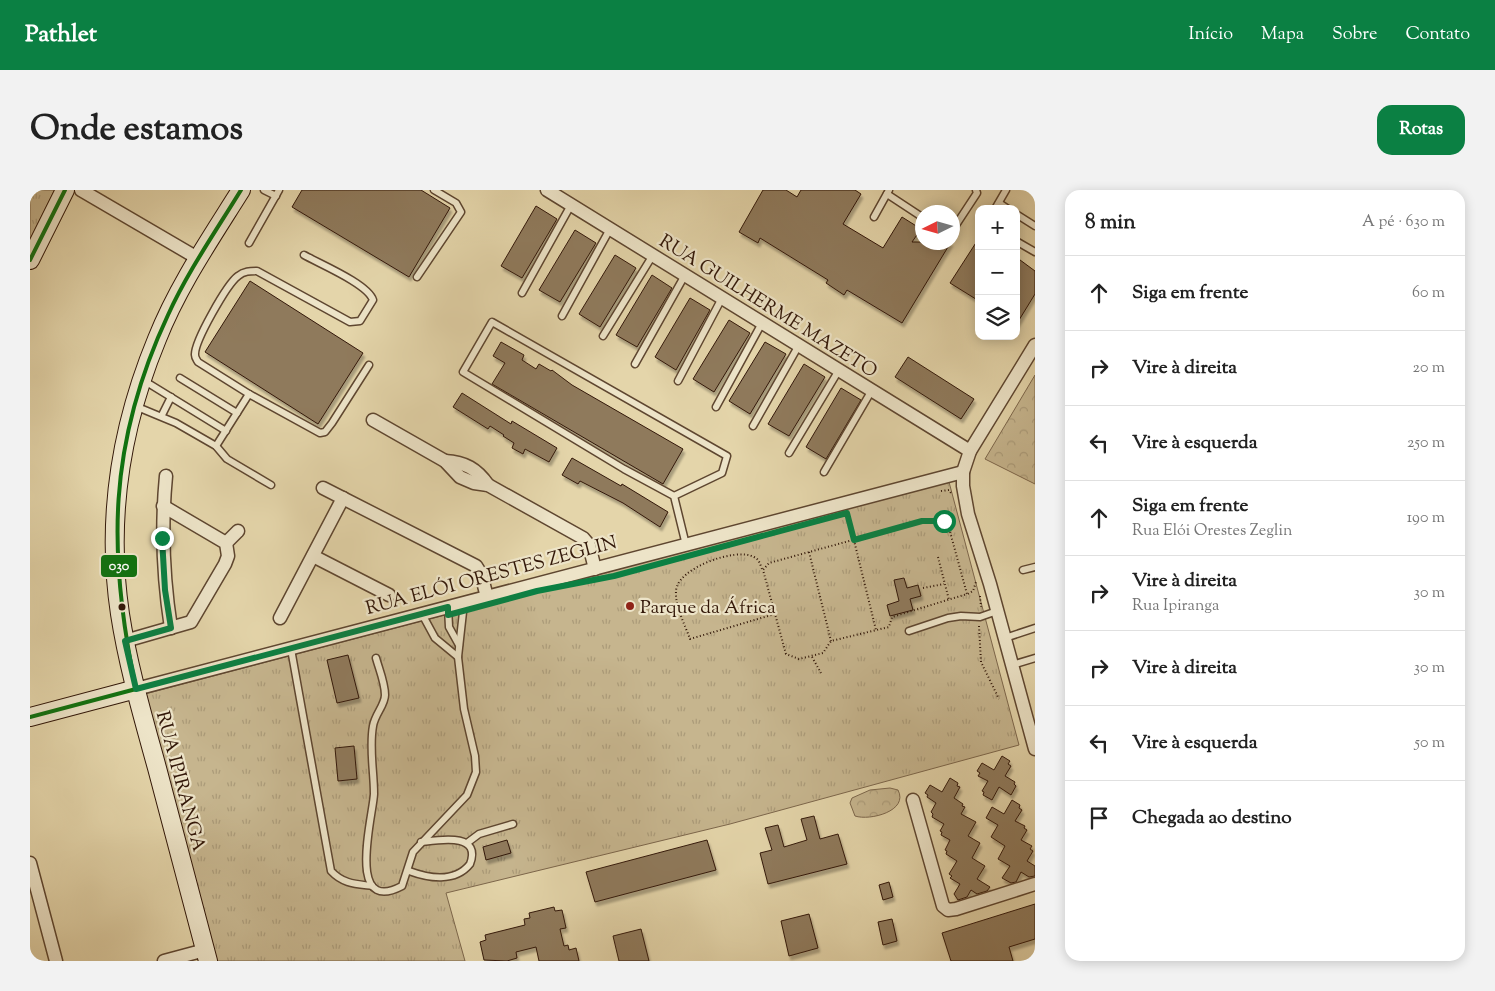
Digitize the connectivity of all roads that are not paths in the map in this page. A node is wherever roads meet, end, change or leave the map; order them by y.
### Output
1 (65, 190) edge
2 (80, 190) edge
3 (241, 190) edge
4 (264, 190) edge
5 (434, 190) edge
6 (547, 190) edge
7 (976, 190) edge
8 (1006, 190) edge
9 (888, 192) edge
10 (278, 193) edge
11 (571, 205) junction
12 (998, 205) edge
13 (915, 212) edge
14 (874, 217) dead end
15 (1020, 217) edge
16 (960, 219) edge
17 (1035, 226) edge
18 (610, 229) junction
19 (249, 243) dead end
20 (1020, 243) edge
21 (1035, 252) edge
22 (304, 255) dead end
23 (653, 255) junction
24 (199, 259) junction
25 (30, 260) edge
26 (686, 275) junction
27 (417, 277) dead end
28 (522, 293) dead end
29 (722, 298) junction
30 (562, 316) dead end
31 (762, 323) junction
32 (603, 336) dead end
33 (1035, 345) edge
34 (799, 346) junction
35 (634, 364) dead end
36 (369, 365) dead end
37 (839, 370) junction
38 (180, 378) dead end
39 (142, 379) junction
40 (678, 381) dead end
41 (872, 390) junction
42 (248, 394) junction
43 (171, 397) junction
44 (134, 406) junction
45 (716, 406) dead end
46 (237, 413) junction
47 (162, 415) junction
48 (373, 420) dead end
49 (753, 426) dead end
50 (226, 431) junction
51 (216, 446) junction
52 (970, 451) junction
53 (789, 453) dead end
54 (824, 472) dead end
55 (963, 472) junction
56 (166, 476) dead end
57 (271, 485) dead end
58 (323, 488) dead end
59 (674, 496) junction
60 (343, 498) junction
61 (163, 506) junction
62 (238, 531) dead end
63 (226, 543) junction
64 (686, 545) junction
65 (313, 556) junction
66 (1035, 567) edge
67 (595, 569) junction
68 (1023, 570) dead end
69 (389, 595) dead end
70 (488, 597) junction
71 (464, 603) junction
72 (448, 607) junction
73 (997, 611) junction
74 (422, 614) junction
75 (280, 618) dead end
76 (171, 628) junction
77 (1035, 628) edge
78 (909, 631) dead end
79 (1005, 638) junction
80 (125, 641) junction
81 (459, 645) junction
82 (291, 649) junction
83 (458, 657) junction
84 (376, 658) dead end
85 (1035, 658) edge
86 (1012, 665) junction
87 (136, 689) junction
88 (30, 717) edge
89 (1035, 749) edge
90 (913, 800) dead end
91 (513, 824) dead end
92 (421, 842) junction
93 (468, 843) junction
94 (30, 864) edge
95 (409, 871) junction
96 (1035, 884) edge
97 (372, 886) junction
98 (207, 956) edge
99 (56, 961) edge
100 (164, 961) edge

1 - 25 main road
2 - 24 street
3 - 24 main road, RUA IPIRANGA
4 - 10 lane
5 - 27 lane
6 - 11 street, RUA GUILHERME MAZETO
7 - 16 lane
8 - 12 lane
9 - 13 lane
9 - 14 lane
10 - 19 lane
11 - 18 street, RUA GUILHERME MAZETO
11 - 28 lane
15 - 17 lane
18 - 23 street, RUA GUILHERME MAZETO
18 - 30 lane
20 - 21 lane
22 - 42 lane
23 - 26 street, RUA GUILHERME MAZETO
23 - 32 lane
24 - 39 main road, RUA IPIRANGA
26 - 29 street, RUA GUILHERME MAZETO
26 - 35 lane
29 - 31 street, RUA GUILHERME MAZETO
29 - 40 lane
31 - 34 street, RUA GUILHERME MAZETO
31 - 45 lane
33 - 52 street
34 - 37 street, RUA GUILHERME MAZETO
34 - 49 lane
36 - 42 lane
37 - 41 street, RUA GUILHERME MAZETO
37 - 53 lane
38 - 46 lane
39 - 43 lane
39 - 44 main road, RUA IPIRANGA
41 - 52 street, RUA GUILHERME MAZETO
41 - 54 lane
42 - 46 lane
43 - 47 lane
43 - 50 lane
44 - 47 lane
44 - 80 main road, RUA IPIRANGA
46 - 50 lane
47 - 51 lane
48 - 67 street
50 - 51 lane
51 - 57 lane
52 - 55 street
55 - 64 street, RUA ELÓI ORESTES ZEGLIN
55 - 73 street
56 - 61 street
58 - 60 street
59 - 59 lane
59 - 64 lane
60 - 65 street
60 - 70 street
61 - 63 street
61 - 76 street
62 - 63 street
63 - 76 street
64 - 67 street, RUA ELÓI ORESTES ZEGLIN
65 - 69 street
65 - 75 street
66 - 68 lane
67 - 70 street, RUA ELÓI ORESTES ZEGLIN
70 - 71 street, RUA ELÓI ORESTES ZEGLIN
71 - 72 street, RUA ELÓI ORESTES ZEGLIN
71 - 81 lane
72 - 74 street, RUA ELÓI ORESTES ZEGLIN
72 - 81 lane
73 - 78 lane
73 - 79 street
74 - 82 street, RUA ELÓI ORESTES ZEGLIN
74 - 83 lane
76 - 80 street
77 - 79 lane
79 - 86 street
80 - 87 main road, RUA IPIRANGA
81 - 83 lane
82 - 87 street, RUA ELÓI ORESTES ZEGLIN
82 - 97 lane
83 - 92 lane
84 - 97 lane
85 - 86 lane
86 - 89 street
87 - 88 main road, RUA ELÓI ORESTES ZEGLIN
87 - 98 main road, RUA IPIRANGA
90 - 96 street
91 - 93 lane
92 - 93 lane
92 - 95 lane
93 - 95 lane
94 - 99 street
95 - 97 lane
98 - 100 street

